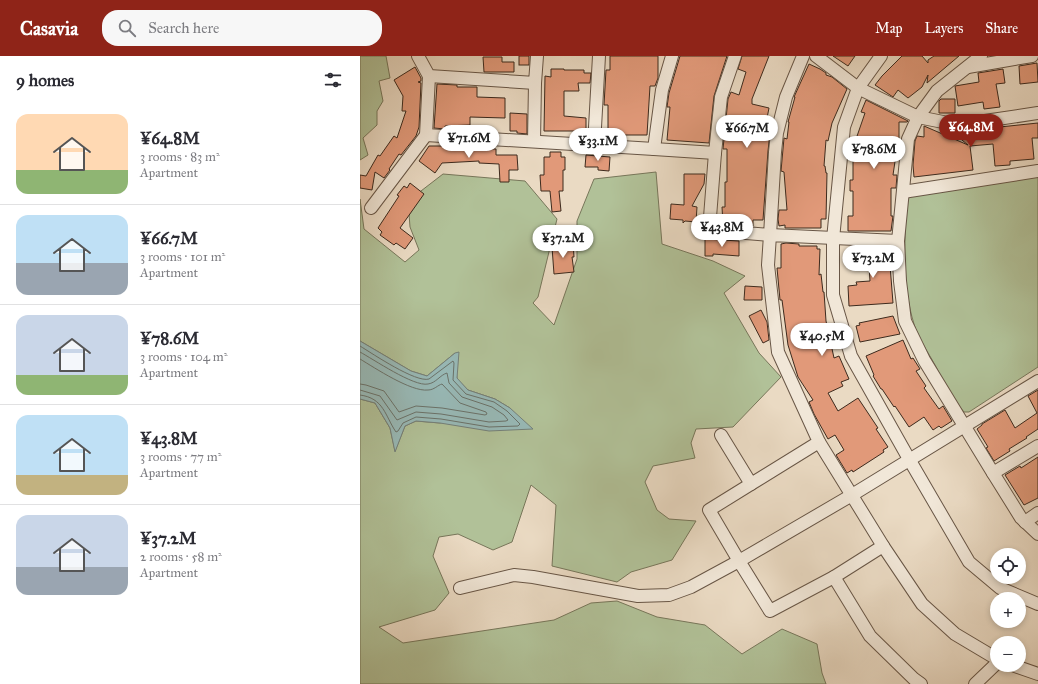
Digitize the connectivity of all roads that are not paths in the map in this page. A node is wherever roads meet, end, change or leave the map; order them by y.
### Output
1 (418, 56) edge
2 (537, 56) edge
3 (598, 56) edge
4 (672, 56) edge
5 (735, 56) edge
6 (803, 56) edge
7 (816, 56) edge
8 (881, 56) edge
9 (981, 56) edge
10 (1032, 56) edge
11 (967, 67) junction
12 (429, 76) junction
13 (535, 84) junction
14 (858, 88) junction
15 (1038, 114) edge
16 (918, 117) junction
17 (426, 135) junction
18 (534, 142) junction
19 (594, 145) junction
20 (654, 149) junction
21 (715, 153) junction
22 (1038, 171) edge
23 (903, 192) junction
24 (371, 208) dead end
25 (770, 235) junction
26 (833, 238) junction
27 (898, 241) junction
28 (1038, 381) edge
29 (964, 426) junction
30 (721, 435) dead end
31 (819, 442) junction
32 (1038, 446) edge
33 (909, 459) junction
34 (993, 473) junction
35 (751, 484) junction
36 (852, 495) junction
37 (1038, 513) edge
38 (1025, 522) junction
39 (1038, 534) edge
40 (883, 546) junction
41 (739, 561) junction
42 (834, 576) junction
43 (460, 588) dead end
44 (1038, 604) edge
45 (990, 655) edge
46 (990, 670) edge
47 (1026, 670) edge
48 (1038, 674) edge
49 (921, 684) edge
50 (975, 684) edge

1 - 12 street
2 - 13 street
3 - 19 street
4 - 20 street
5 - 21 street
6 - 25 street
7 - 14 street
8 - 14 street
9 - 11 street
10 - 11 street
11 - 16 street
12 - 13 street
12 - 17 street
13 - 18 street
14 - 16 street
14 - 26 street
15 - 16 street
16 - 23 street
17 - 18 street
17 - 24 street
18 - 19 street
19 - 20 street
20 - 21 street
21 - 25 street
22 - 23 street
23 - 27 street
25 - 26 street
25 - 31 street
26 - 27 street
26 - 33 street
27 - 29 street
28 - 29 street
29 - 33 street
29 - 34 street
30 - 35 street
31 - 35 street
31 - 36 street
32 - 34 street
33 - 36 street
33 - 44 street
34 - 38 street
35 - 41 street
36 - 40 street
36 - 41 street
37 - 38 street
38 - 39 street
40 - 42 street
40 - 45 street
41 - 42 street
41 - 43 street
42 - 49 street
46 - 50 street
47 - 48 street

